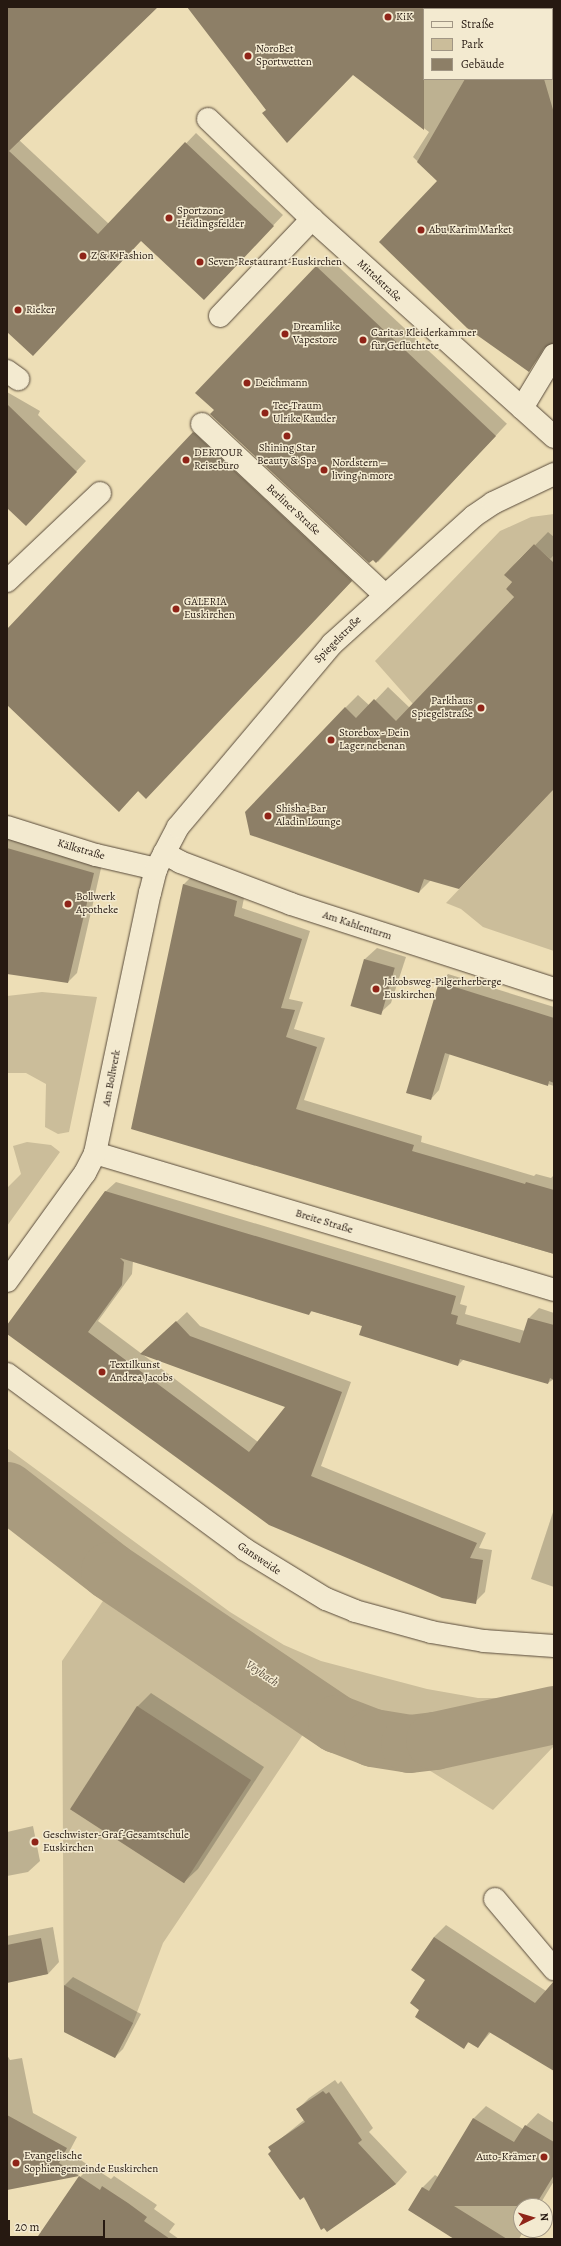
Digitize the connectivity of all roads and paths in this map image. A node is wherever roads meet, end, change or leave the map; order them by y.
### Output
1 (208, 119) dead end
2 (312, 219) junction
3 (220, 316) dead end
4 (554, 355) edge
5 (522, 408) junction
6 (202, 424) dead end
7 (554, 437) edge
8 (554, 474) edge
9 (100, 492) dead end
10 (7, 581) edge
11 (385, 595) junction
12 (7, 827) edge
13 (160, 861) junction
14 (554, 989) edge
15 (95, 1153) junction
16 (7, 1281) edge
17 (554, 1290) edge
18 (7, 1374) edge
19 (554, 1646) edge
20 (495, 1899) dead end
21 (554, 1969) edge

1 - 2 street, Mittelstraße
2 - 3 street
2 - 5 street, Mittelstraße
4 - 5 street
5 - 7 street, Mittelstraße
6 - 11 street, Berliner Straße
8 - 11 street, Spiegelstraße
9 - 10 street
11 - 13 street, Spiegelstraße
12 - 13 street, Kälkstraße
13 - 14 street, Am Kahlenturm
13 - 15 street, Am Bollwerk
15 - 16 street, Am Bollwerk
15 - 17 street, Breite Straße
18 - 19 street, Gansweide
20 - 21 street

